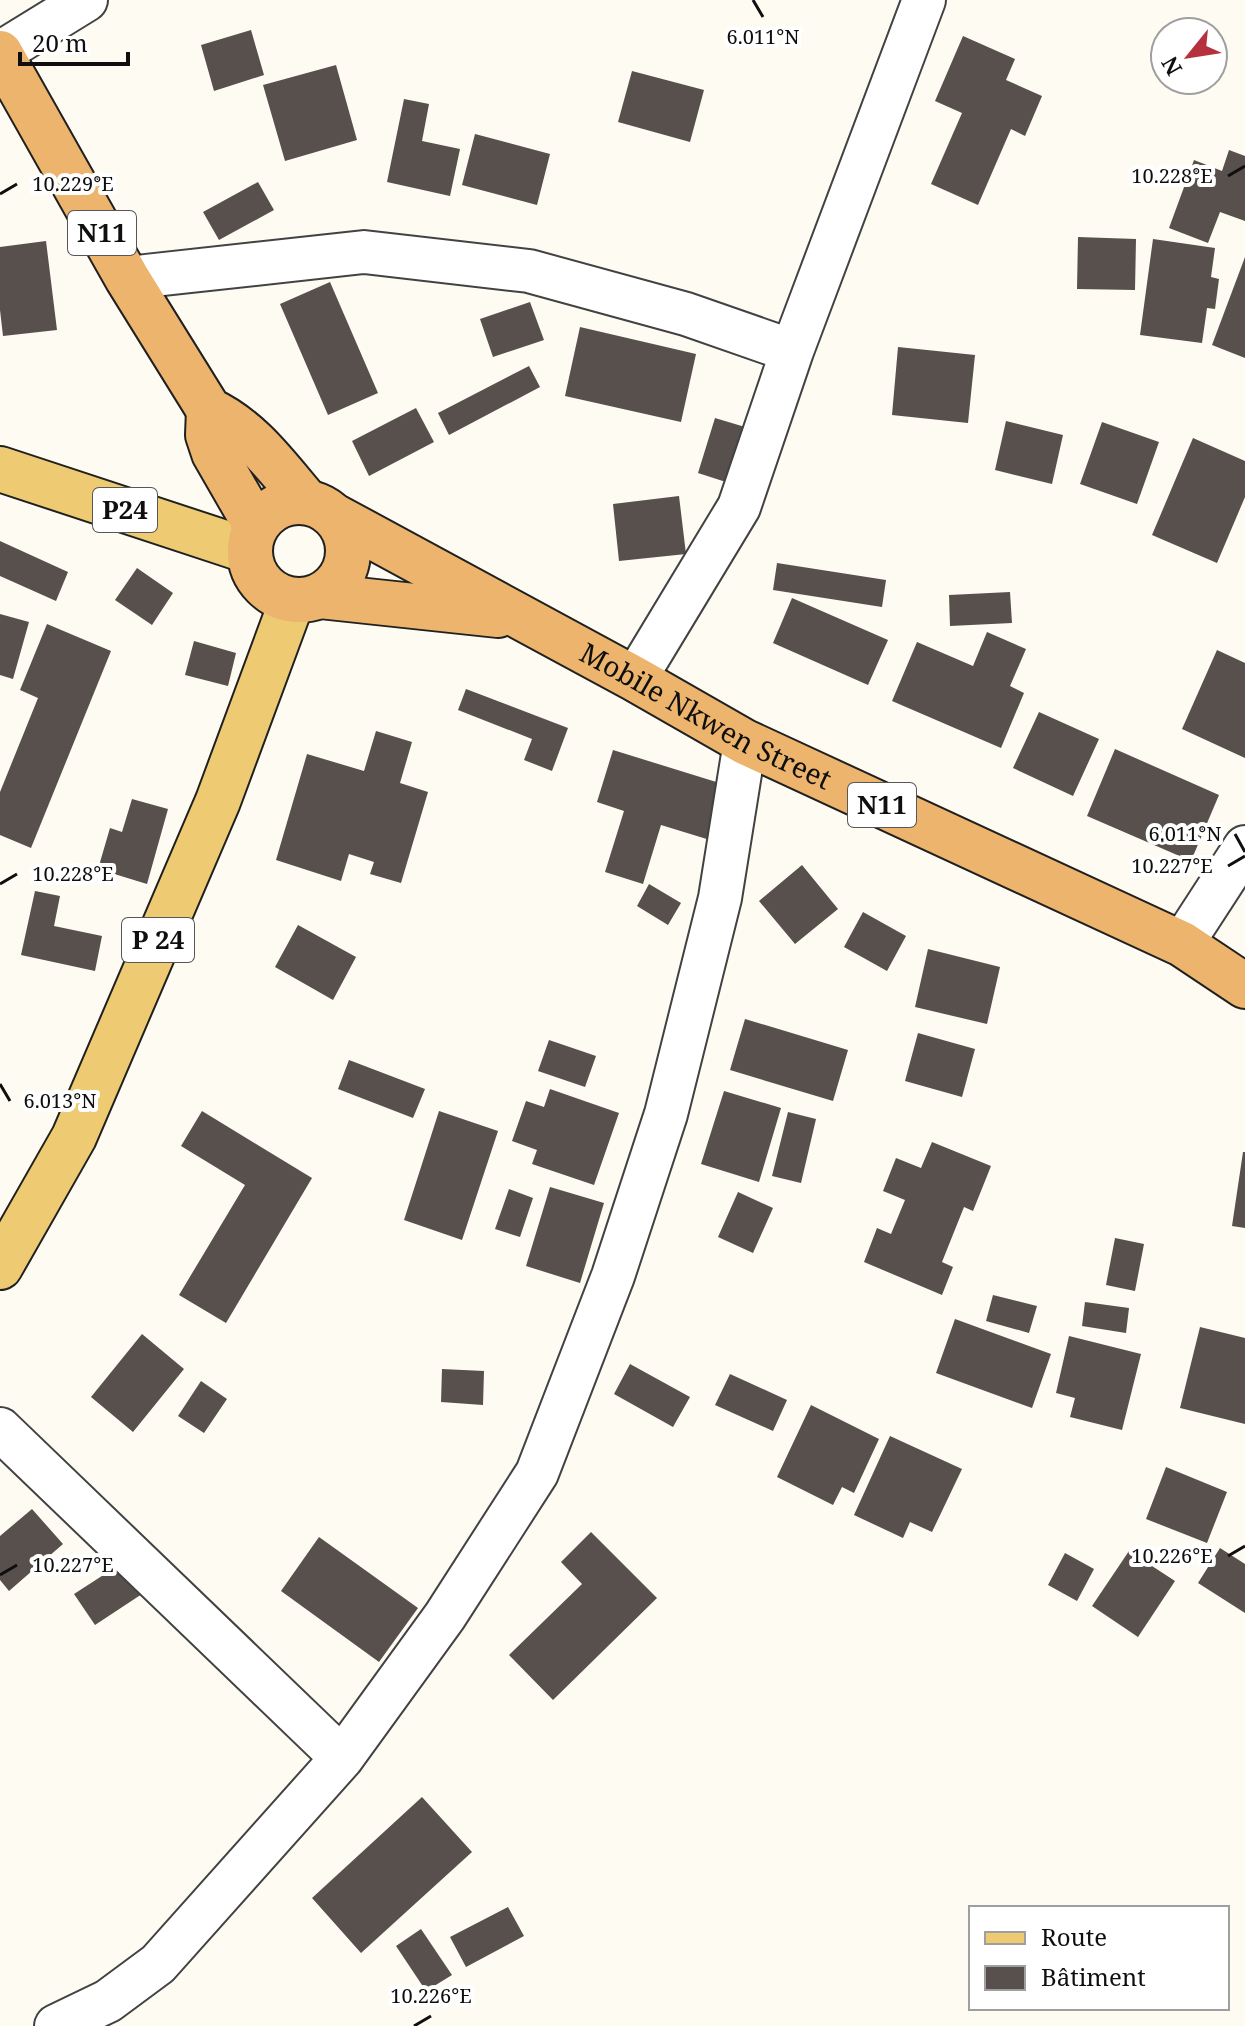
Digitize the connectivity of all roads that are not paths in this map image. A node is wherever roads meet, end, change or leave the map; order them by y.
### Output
1 (86, 0) edge
2 (924, 0) edge
3 (0, 53) edge
4 (127, 278) junction
5 (792, 351) junction
6 (209, 410) junction
7 (0, 469) edge
8 (321, 509) junction
9 (252, 538) junction
10 (306, 598) junction
11 (520, 618) junction
12 (635, 679) junction
13 (745, 742) junction
14 (1245, 847) edge
15 (1182, 944) junction
16 (1245, 986) edge
17 (0, 1267) edge
18 (0, 1429) edge
19 (342, 1758) junction
20 (56, 2026) edge

1 - 3 street
2 - 5 street
3 - 4 highway, N11
4 - 5 street
4 - 6 highway, N11
5 - 12 street
6 - 8 highway, N11
6 - 9 highway, N11
7 - 9 main road, P24
8 - 9 highway
8 - 10 highway
8 - 11 highway
9 - 10 highway
10 - 11 highway, Mobile Nkwen Street / N11
10 - 17 main road, P 24
11 - 12 highway, Mobile Nkwen Street / N11
12 - 13 highway, Mobile Nkwen Street / N11
13 - 15 highway, Mobile Nkwen Street / N11
13 - 19 street
14 - 15 street
15 - 16 highway, Mobile Nkwen Street / N11
18 - 19 street
19 - 20 street

